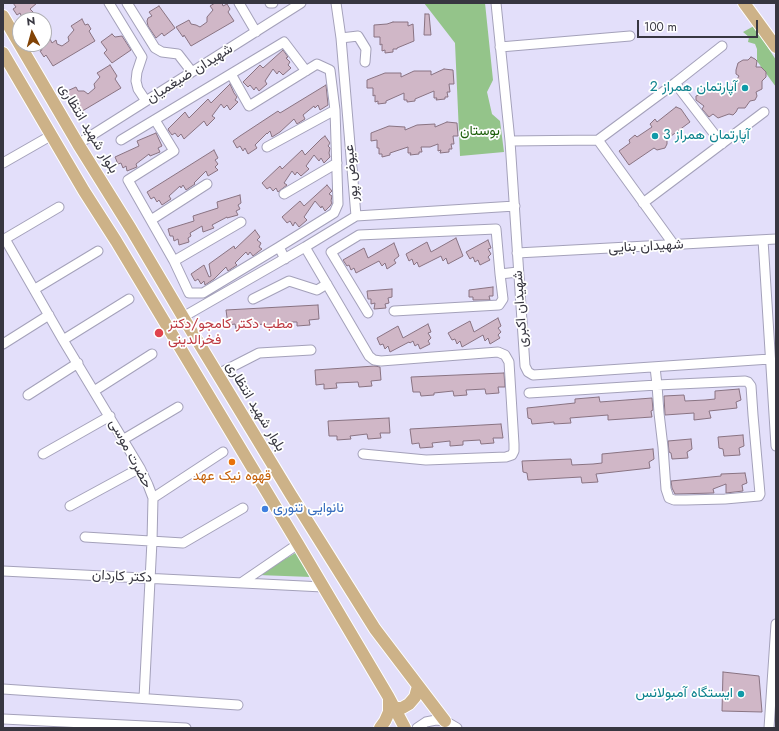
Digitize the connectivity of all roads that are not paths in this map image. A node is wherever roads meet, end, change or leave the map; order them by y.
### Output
1 (109, 3) edge
2 (127, 3) edge
3 (239, 3) edge
4 (270, 3) edge
5 (273, 3) edge
6 (301, 3) edge
7 (336, 3) edge
8 (496, 3) edge
9 (744, 3) edge
10 (3, 16) edge
11 (12, 31) edge
12 (256, 32) junction
13 (630, 36) dead end
14 (341, 38) junction
15 (12, 43) edge
16 (722, 46) dead end
17 (500, 47) junction
18 (776, 47) edge
19 (3, 48) edge
20 (24, 52) edge
21 (3, 53) edge
22 (365, 62) dead end
23 (306, 71) junction
24 (192, 72) junction
25 (231, 74) junction
26 (675, 83) junction
27 (146, 101) junction
28 (335, 110) junction
29 (764, 112) dead end
30 (155, 120) junction
31 (52, 135) junction
32 (121, 140) dead end
33 (598, 140) junction
34 (510, 141) junction
35 (78, 144) junction
36 (722, 144) junction
37 (267, 147) dead end
38 (3, 163) edge
39 (337, 163) junction
40 (207, 184) dead end
41 (284, 194) dead end
42 (643, 203) junction
43 (59, 206) dead end
44 (515, 206) junction
45 (356, 216) junction
46 (151, 220) junction
47 (241, 222) dead end
48 (4, 239) edge
49 (776, 239) edge
50 (763, 240) junction
51 (674, 245) junction
52 (279, 247) junction
53 (305, 247) junction
54 (98, 251) dead end
55 (517, 253) junction
56 (285, 259) junction
57 (174, 261) junction
58 (518, 272) junction
59 (500, 274) junction
60 (327, 284) junction
61 (34, 289) junction
62 (129, 299) dead end
63 (253, 299) dead end
64 (394, 311) dead end
65 (368, 313) dead end
66 (49, 315) junction
67 (183, 317) junction
68 (64, 340) junction
69 (3, 344) edge
70 (311, 350) dead end
71 (152, 354) dead end
72 (770, 359) junction
73 (78, 363) junction
74 (655, 367) junction
75 (218, 374) junction
76 (657, 385) junction
77 (94, 391) junction
78 (529, 392) dead end
79 (28, 395) dead end
80 (178, 407) dead end
81 (110, 416) junction
82 (124, 439) junction
83 (776, 446) edge
84 (223, 452) dead end
85 (43, 454) dead end
86 (363, 454) dead end
87 (140, 468) junction
88 (291, 495) junction
89 (153, 498) junction
90 (274, 505) junction
91 (70, 506) dead end
92 (243, 508) dead end
93 (85, 537) dead end
94 (152, 541) junction
95 (298, 544) junction
96 (3, 571) edge
97 (150, 578) junction
98 (240, 583) junction
99 (322, 587) junction
100 (776, 624) edge
101 (418, 686) junction
102 (3, 689) edge
103 (388, 696) junction
104 (144, 698) junction
105 (238, 705) dead end
106 (394, 708) junction
107 (3, 719) edge
108 (454, 726) edge
109 (186, 728) edge
110 (380, 728) edge
111 (405, 728) edge
112 (417, 728) edge
113 (769, 728) edge

1 - 27 street
2 - 24 street
3 - 12 street
4 - 5 street
6 - 12 street, شهیدان ضیغمیان
7 - 14 street, عیوض پور
8 - 17 street, شهیدان اکبری
9 - 18 main road
10 - 11 main road, بلوار شهید انتظاری
12 - 24 street, شهیدان ضیغمیان
13 - 17 street
14 - 22 street
14 - 45 street, عیوض پور
15 - 19 main road
16 - 26 street
17 - 34 street, شهیدان اکبری
20 - 35 main road, بلوار شهید انتظاری
21 - 31 main road
23 - 25 street
23 - 25 street
23 - 28 street
24 - 27 street, شهیدان ضیغمیان
25 - 30 street
26 - 33 street
26 - 36 street
27 - 35 street, شهیدان ضیغمیان
28 - 37 street
28 - 39 street
29 - 36 street
30 - 32 street
30 - 46 street
31 - 38 street
31 - 90 main road
33 - 34 street
33 - 42 street
34 - 44 street, شهیدان اکبری
35 - 67 main road, بلوار شهید انتظاری
36 - 42 street
39 - 41 street
39 - 52 street
40 - 46 street
42 - 51 street
43 - 48 street
44 - 45 street
44 - 55 street, شهیدان اکبری
45 - 53 street, عیوض پور
46 - 57 street
47 - 57 street
48 - 61 street, حضرت موسی
49 - 50 street, شهیدان بنایی
50 - 51 street, شهیدان بنایی
50 - 72 street
51 - 55 street, شهیدان بنایی
52 - 56 street
52 - 57 street
53 - 56 street, عیوض پور
53 - 60 street
54 - 61 street
55 - 58 street, شهیدان اکبری
56 - 67 street, عیوض پور
58 - 59 street
58 - 74 street, شهیدان اکبری
59 - 64 street
59 - 65 street
60 - 63 street
60 - 86 street
61 - 66 street, حضرت موسی
62 - 68 street
66 - 68 street, حضرت موسی
66 - 69 street
67 - 75 main road, بلوار شهید انتظاری
68 - 73 street, حضرت موسی
70 - 75 street
71 - 77 street
72 - 74 street, شهیدان اکبری
72 - 83 street
73 - 77 street, حضرت موسی
73 - 79 street
74 - 76 street
75 - 88 main road, بلوار شهید انتظاری
76 - 76 street
76 - 78 street
77 - 81 street, حضرت موسی
80 - 82 street
81 - 82 street, حضرت موسی
81 - 85 street
82 - 87 street, حضرت موسی
84 - 89 street
87 - 89 street, حضرت موسی
87 - 91 street
88 - 90 main road
88 - 101 main road, بلوار شهید انتظاری
89 - 94 street, حضرت موسی
90 - 95 main road
92 - 94 street
93 - 94 street
94 - 97 street, حضرت موسی
95 - 98 street
95 - 99 main road
96 - 97 street, دکتر کاردان
97 - 98 street, دکتر کاردان
97 - 104 street, حضرت موسی
98 - 99 street, دکتر کاردان
99 - 103 main road
100 - 113 street
101 - 106 main road
101 - 108 main road, بلوار شهید انتظاری
102 - 104 street
103 - 106 main road
103 - 110 main road
104 - 105 street
106 - 111 main road
107 - 109 street
108 - 112 street

